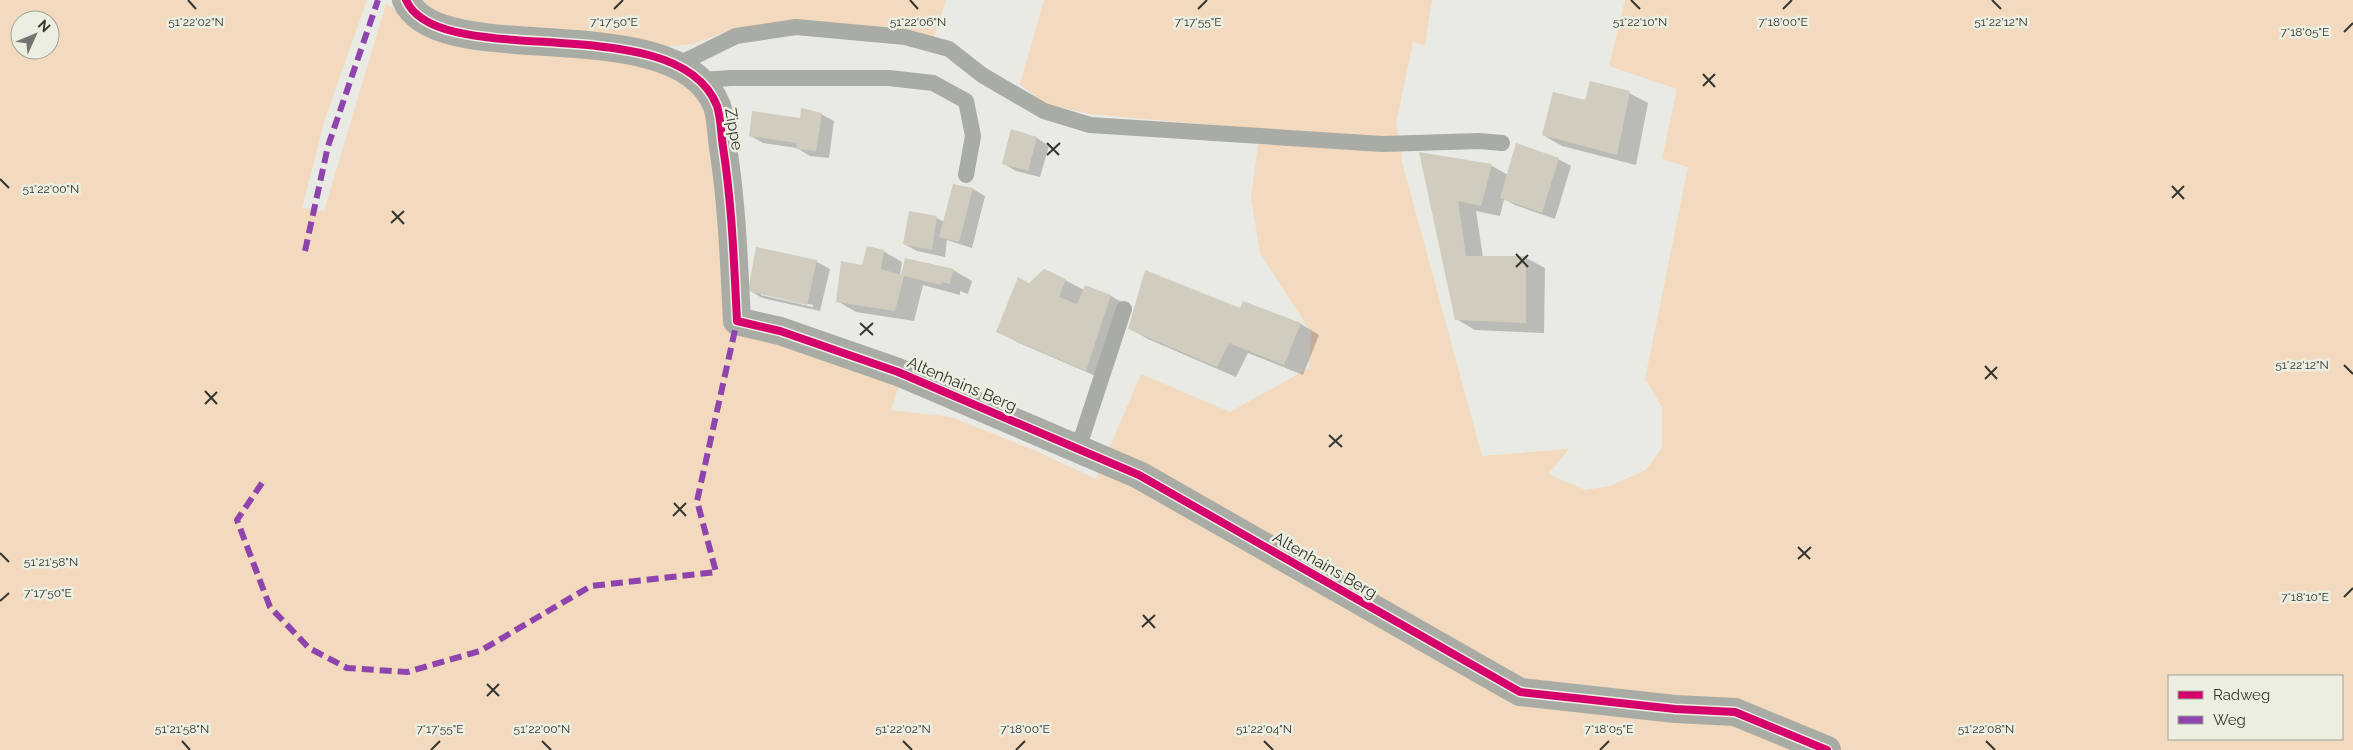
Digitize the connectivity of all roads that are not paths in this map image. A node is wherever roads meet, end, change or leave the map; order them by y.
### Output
1 (406, 0) edge
2 (677, 65) junction
3 (701, 80) junction
4 (1502, 143) dead end
5 (966, 175) dead end
6 (1124, 309) dead end
7 (824, 346) joint
8 (1078, 449) junction
9 (1826, 750) edge

1 - 2 street, Zippe
2 - 3 street, Zippe
2 - 4 lane
3 - 5 lane
3 - 7 street, Zippe
6 - 8 lane
7 - 8 street, Altenhains Berg
8 - 9 street, Altenhains Berg

